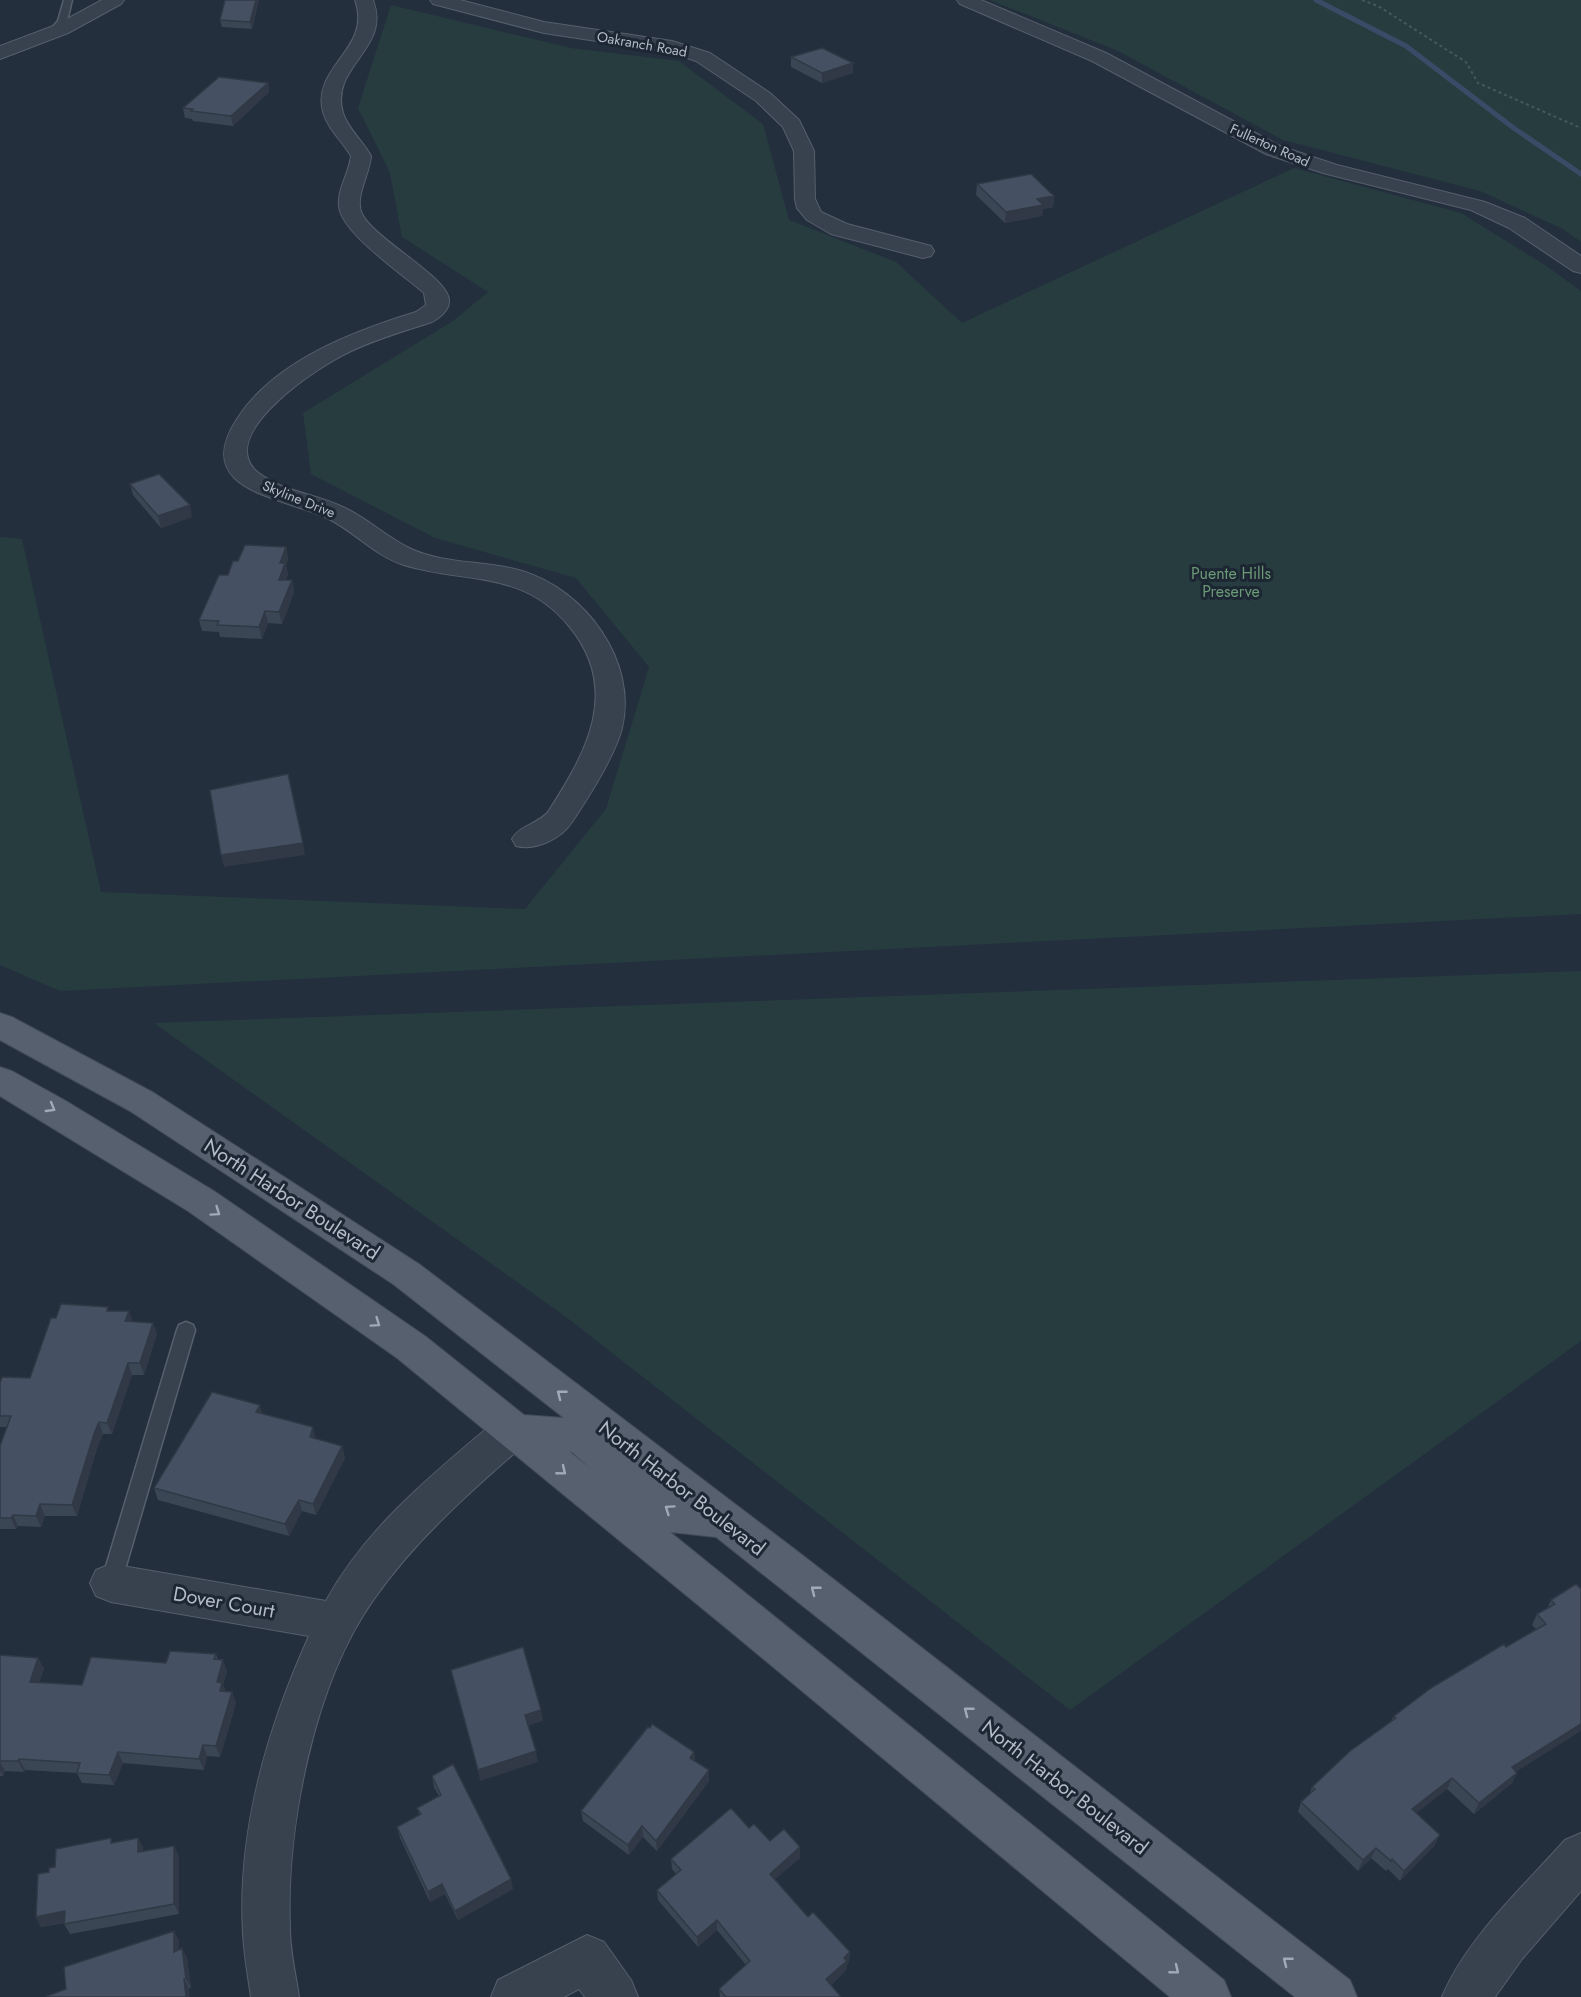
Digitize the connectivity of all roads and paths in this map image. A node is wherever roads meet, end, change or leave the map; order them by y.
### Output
1 (68, 0) edge
2 (115, 0) edge
3 (364, 0) edge
4 (439, 0) edge
5 (966, 0) edge
6 (1362, 0) edge
7 (53, 33) junction
8 (0, 53) edge
9 (1581, 128) edge
10 (923, 251) dead end
11 (1581, 266) edge
12 (527, 839) dead end
13 (0, 1025) edge
14 (0, 1080) edge
15 (186, 1330) dead end
16 (513, 1431) junction
17 (725, 1520) junction
18 (111, 1583) joint
19 (336, 1622) junction
20 (1581, 1856) edge
21 (275, 1997) edge
22 (515, 1997) edge
23 (614, 1997) edge
24 (1207, 1997) edge
25 (1333, 1997) edge
26 (1466, 1997) edge

1 - 7 lane
2 - 7 street
3 - 12 street, Skyline Drive
4 - 10 street, Oakranch Road
5 - 11 street, Fullerton Road
6 - 9 path
7 - 8 street
17 -> 13 main road, North Harbor Boulevard
14 -> 16 main road
15 - 18 lane
17 -> 16 main road
16 - 19 street
16 -> 24 main road
25 -> 17 main road, North Harbor Boulevard
18 - 19 street, Dover Court
19 - 21 street
20 - 26 street
22 - 23 street

